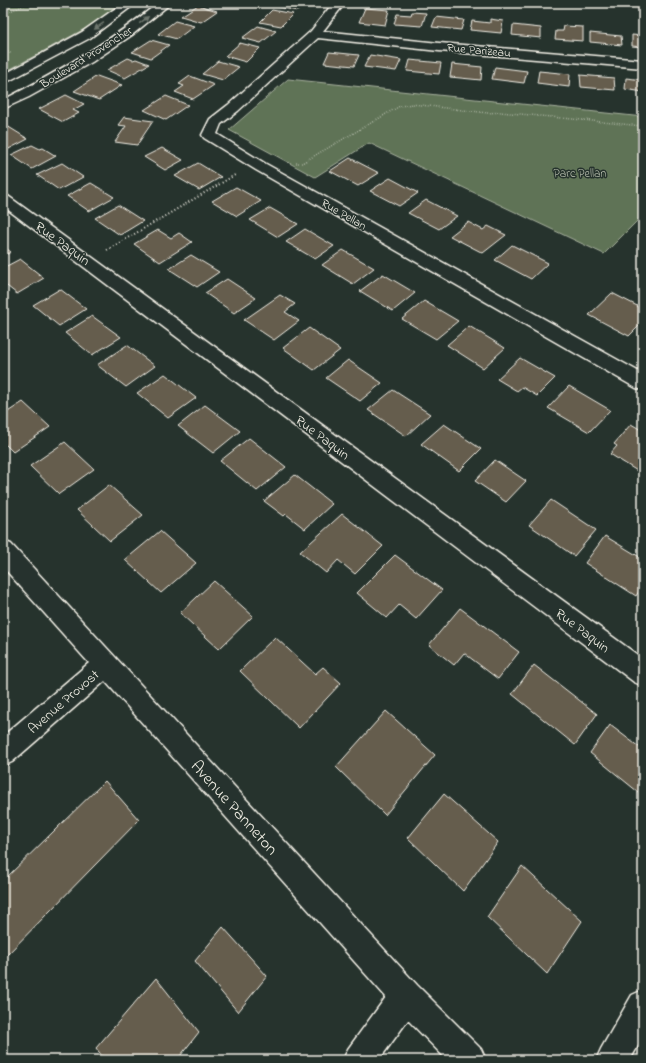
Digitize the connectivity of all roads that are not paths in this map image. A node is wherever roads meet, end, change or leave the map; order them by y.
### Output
1 (130, 3) edge
2 (165, 3) edge
3 (339, 3) edge
4 (315, 34) junction
5 (643, 64) edge
6 (3, 80) edge
7 (3, 105) edge
8 (3, 199) edge
9 (643, 383) edge
10 (3, 551) edge
11 (106, 664) junction
12 (643, 674) edge
13 (3, 753) edge
14 (406, 996) junction
15 (643, 1006) edge
16 (359, 1060) edge
17 (470, 1060) edge
18 (612, 1060) edge

1 -> 6 street, Boulevard Provencher
7 -> 2 street, Boulevard Provencher
3 - 4 street, Rue Pellan
4 - 5 street, Rue Parizeau
4 - 9 street, Rue Pellan
8 - 12 street, Rue Paquin
10 - 11 street, Avenue Panneton
11 - 13 street, Avenue Provost
11 - 14 street, Avenue Panneton
14 - 16 street
14 - 17 street, Avenue Panneton
15 - 18 street

